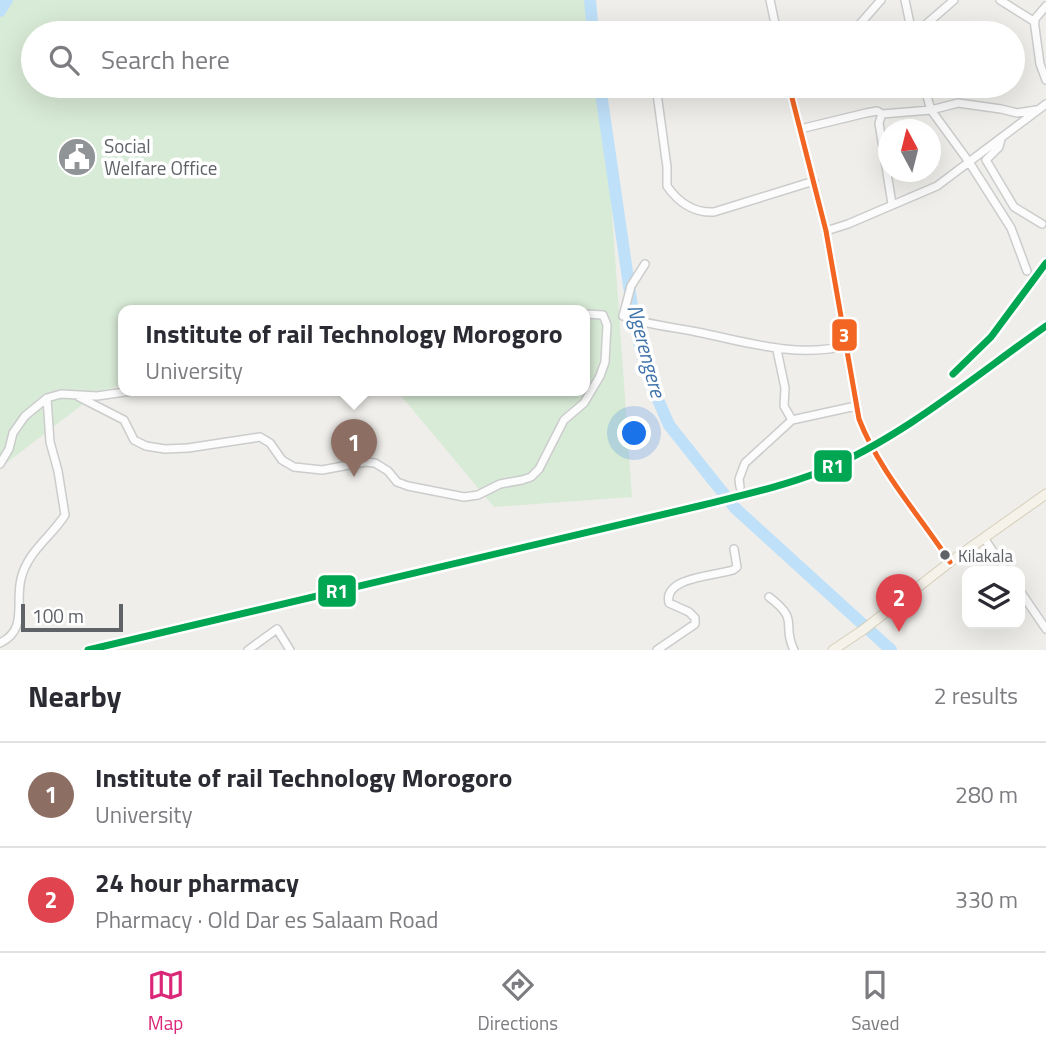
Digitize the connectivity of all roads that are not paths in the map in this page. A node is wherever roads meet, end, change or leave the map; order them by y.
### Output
1 (770, 0) edge
2 (881, 0) edge
3 (905, 0) edge
4 (954, 0) edge
5 (1000, 0) edge
6 (1046, 6) edge
7 (774, 21) edge
8 (863, 21) edge
9 (911, 21) edge
10 (929, 21) edge
11 (1035, 22) junction
12 (1046, 80) edge
13 (658, 98) edge
14 (792, 98) edge
15 (928, 98) edge
16 (1046, 104) edge
17 (931, 110) junction
18 (1037, 110) junction
19 (881, 114) junction
20 (800, 129) junction
21 (984, 157) junction
22 (969, 162) junction
23 (814, 181) junction
24 (892, 204) junction
25 (1014, 207) junction
26 (999, 210) junction
27 (1042, 224) dead end
28 (826, 231) junction
29 (645, 264) dead end
30 (1027, 271) dead end
31 (590, 315) edge
32 (603, 316) junction
33 (623, 316) junction
34 (846, 346) junction
35 (777, 350) junction
36 (118, 393) edge
37 (590, 393) edge
38 (588, 396) edge
39 (79, 397) junction
40 (47, 398) junction
41 (856, 406) junction
42 (792, 420) junction
43 (0, 464) edge
44 (740, 487) dead end
45 (1046, 494) edge
46 (984, 538) junction
47 (734, 549) dead end
48 (950, 562) junction
49 (1003, 566) edge
50 (769, 597) dead end
51 (1025, 598) edge
52 (1046, 629) edge
53 (0, 643) edge
54 (248, 650) edge
55 (290, 650) edge
56 (657, 650) edge
57 (794, 650) edge
58 (833, 650) edge

1 - 7 street
2 - 8 street
3 - 9 street
4 - 10 street
5 - 11 street
6 - 11 street
11 - 12 street
13 - 23 street
14 - 20 street
15 - 17 street
16 - 18 street
17 - 18 street
17 - 19 street
17 - 22 street
18 - 21 street
19 - 20 street
19 - 24 street
20 - 23 street
21 - 22 street
21 - 25 street
22 - 24 street
22 - 26 street
23 - 28 street
24 - 28 street
25 - 26 street
25 - 27 street
26 - 30 street
28 - 34 street
29 - 33 street
31 - 32 street
32 - 33 street
32 - 37 street
33 - 35 street
34 - 35 street
34 - 41 street
35 - 42 street
36 - 39 street
38 - 39 street
39 - 40 street
40 - 43 street
40 - 53 street
41 - 42 street
41 - 48 street
42 - 44 street
45 - 46 main road
46 - 48 main road
46 - 49 street
47 - 56 street
48 - 58 main road
50 - 57 street
51 - 52 street
54 - 55 street

